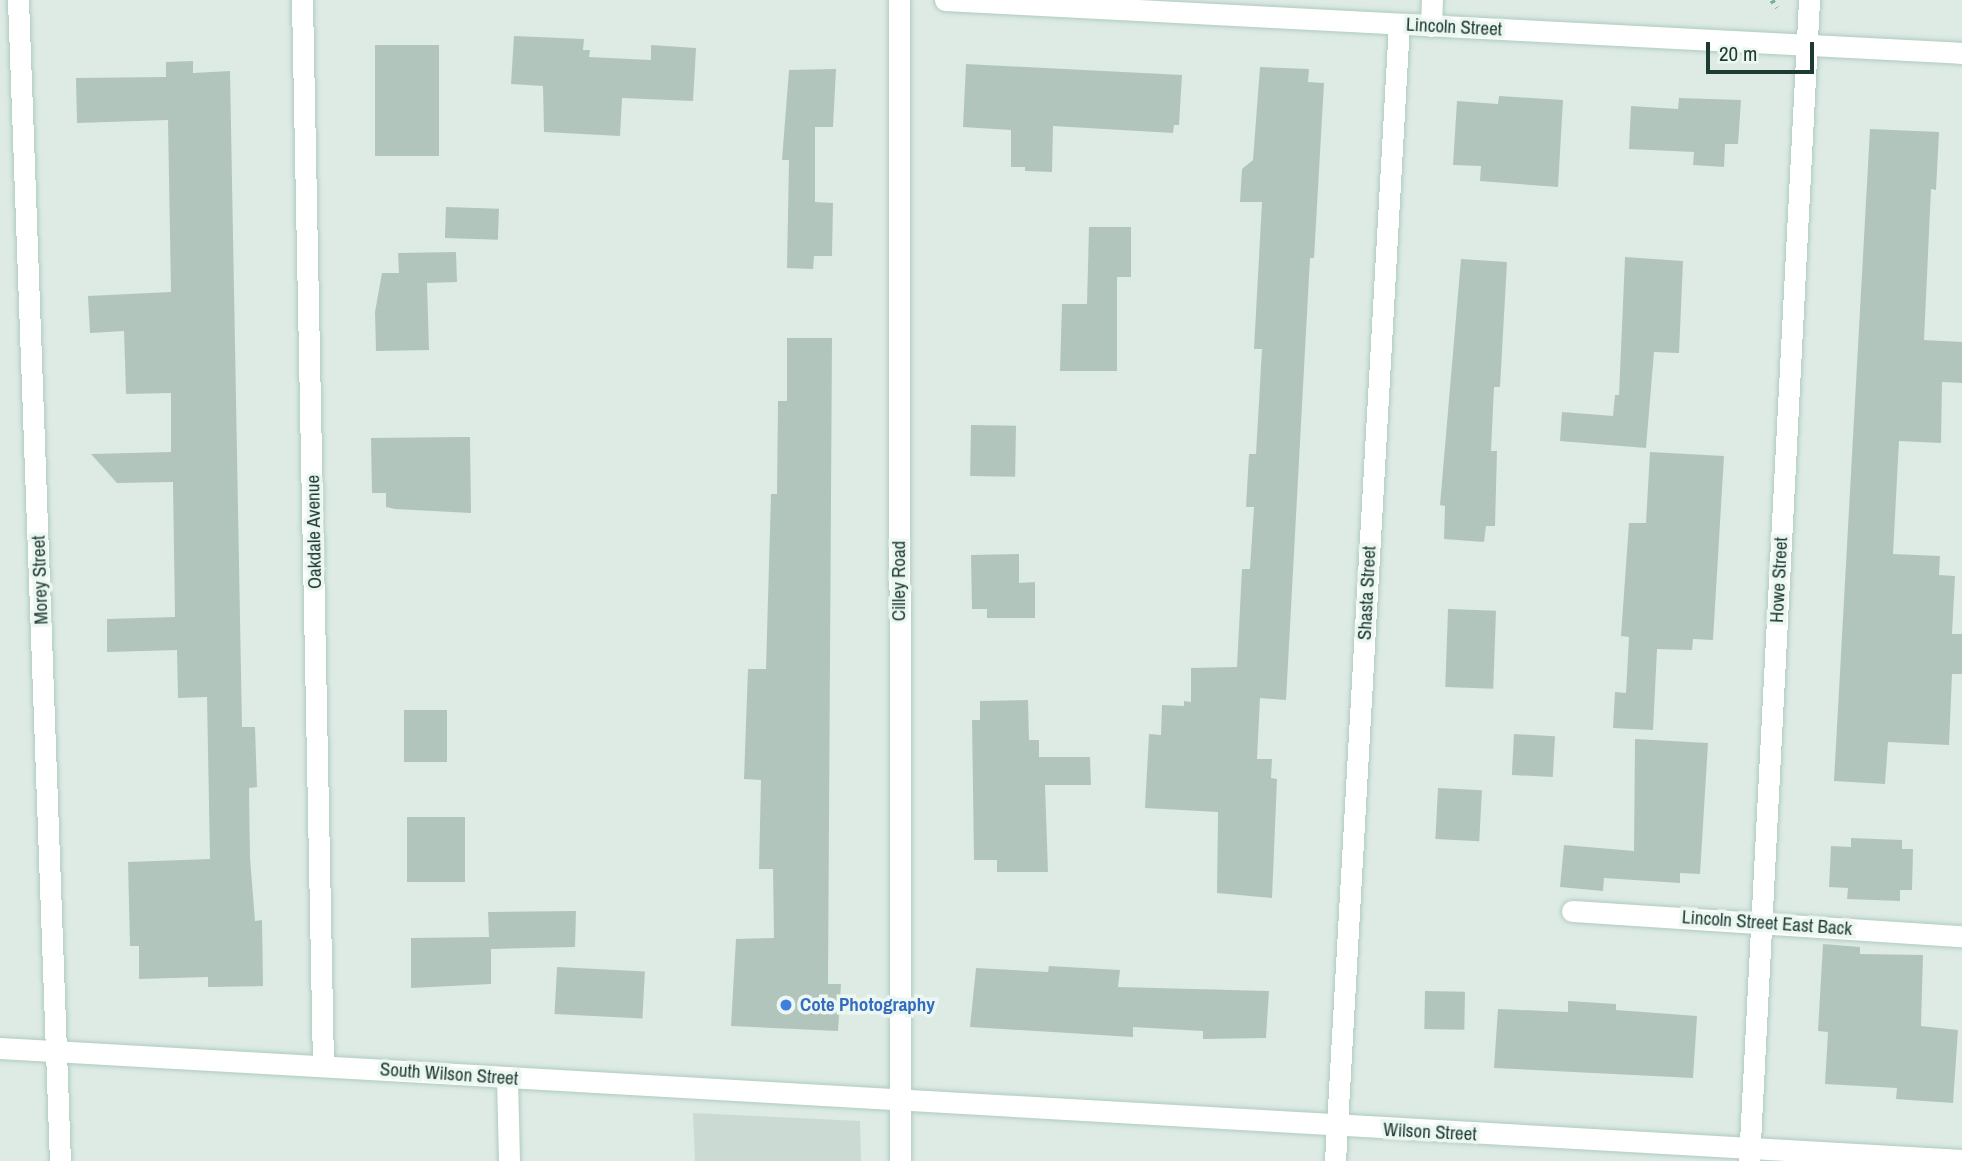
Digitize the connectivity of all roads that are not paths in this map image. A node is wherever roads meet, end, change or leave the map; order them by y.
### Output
1 (18, 0) edge
2 (302, 0) edge
3 (899, 0) edge
4 (945, 0) edge
5 (1432, 0) edge
6 (1809, 0) edge
7 (1399, 24) junction
8 (1431, 26) junction
9 (1806, 46) junction
10 (1962, 53) edge
11 (1572, 911) dead end
12 (1761, 922) junction
13 (1962, 936) edge
14 (0, 1048) edge
15 (57, 1051) junction
16 (323, 1065) junction
17 (507, 1078) junction
18 (899, 1100) junction
19 (1336, 1126) junction
20 (1750, 1156) edge
21 (1962, 1160) edge
22 (60, 1161) edge
23 (509, 1161) edge
24 (900, 1161) edge
25 (1335, 1161) edge

1 - 15 street, Morey Street
2 - 16 street, Oakdale Avenue
3 - 18 street, Cilley Road
4 - 7 street, Lincoln Street
5 - 8 street
6 - 9 street, Howe Street
7 - 8 street, Lincoln Street
7 - 19 street, Shasta Street
8 - 9 street, Lincoln Street
9 - 10 street, Lincoln Street
9 - 12 street, Howe Street
11 - 12 street, Lincoln Street East Back
12 - 13 street, Lincoln Street East Back
12 - 20 street, Howe Street
14 - 15 street, South Wilson Street
15 - 16 street, South Wilson Street
15 - 22 street, Morey Street
16 - 17 street, South Wilson Street
17 - 18 street, South Wilson Street
17 - 23 street
18 - 19 street, Wilson Street
18 - 24 street, Cilley Road
19 - 20 street, Wilson Street
19 - 25 street, Shasta Street
20 - 21 street, Wilson Street

